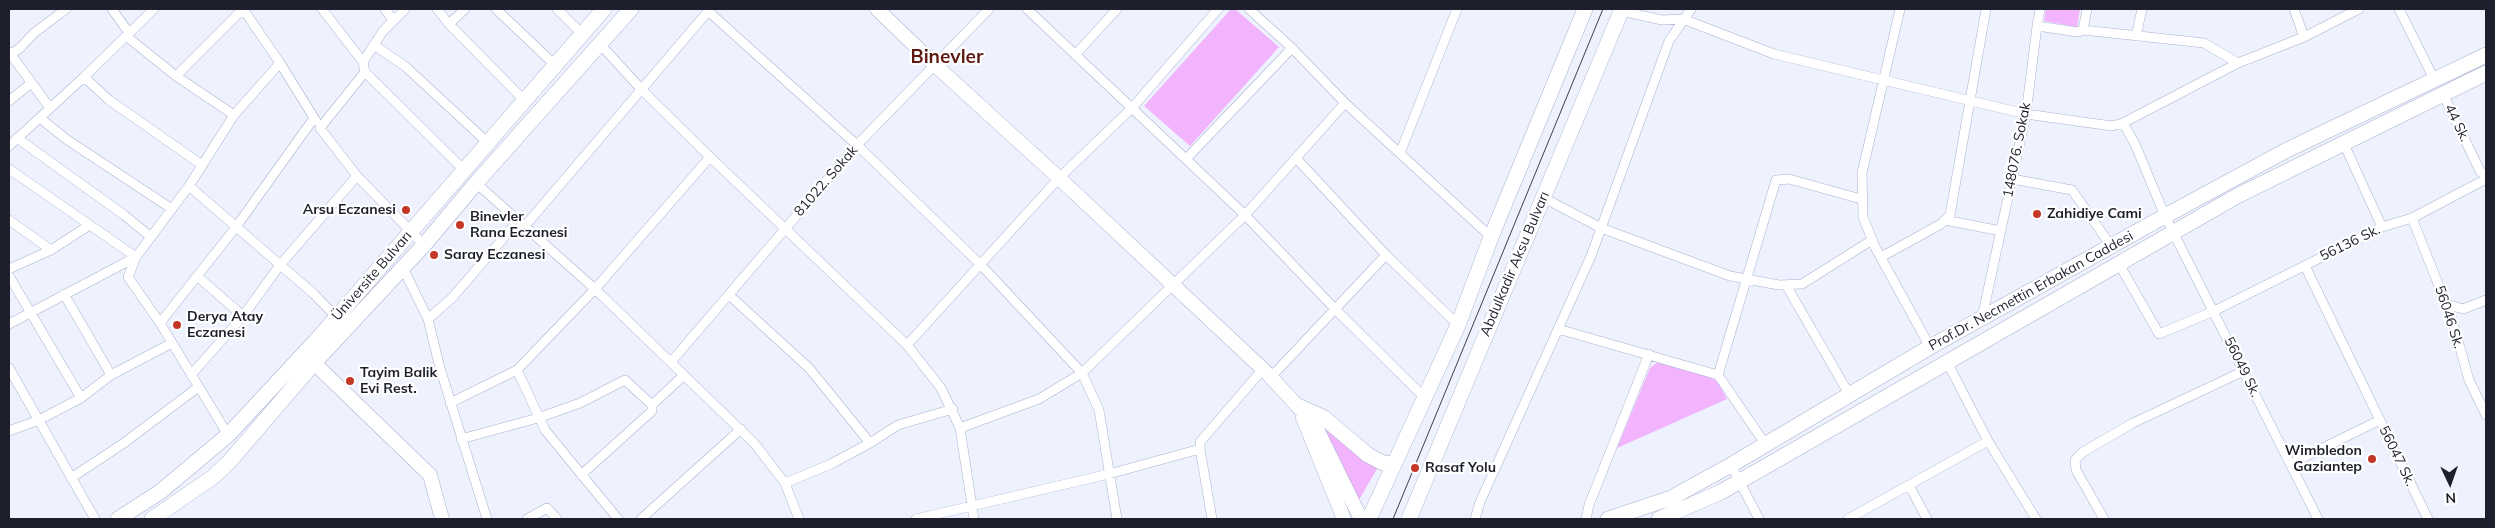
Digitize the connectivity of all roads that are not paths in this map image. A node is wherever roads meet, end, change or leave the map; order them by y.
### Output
1 (66, 9) edge
2 (112, 9) edge
3 (154, 9) edge
4 (243, 9) edge
5 (322, 9) edge
6 (385, 9) edge
7 (405, 9) edge
8 (437, 9) edge
9 (465, 9) edge
10 (496, 9) edge
11 (557, 9) edge
12 (604, 9) edge
13 (631, 9) edge
14 (877, 9) edge
15 (989, 9) edge
16 (1027, 9) edge
17 (1117, 9) edge
18 (1218, 9) edge
19 (1249, 9) edge
20 (1457, 9) edge
21 (1585, 9) edge
22 (1692, 9) edge
23 (1900, 9) edge
24 (1986, 9) edge
25 (2040, 9) edge
26 (2087, 9) edge
27 (2142, 9) edge
28 (2294, 9) edge
29 (2359, 9) edge
30 (2399, 9) edge
31 (709, 10) edge
32 (1621, 10) edge
33 (1684, 19) junction
34 (393, 20) junction
35 (449, 24) junction
36 (2037, 26) junction
37 (2083, 30) junction
38 (582, 34) junction
39 (127, 35) junction
40 (2136, 36) junction
41 (2304, 37) junction
42 (599, 43) junction
43 (374, 45) junction
44 (1292, 48) junction
45 (9, 54) edge
46 (2486, 55) edge
47 (1075, 56) junction
48 (363, 62) junction
49 (280, 63) junction
50 (2238, 63) junction
51 (555, 65) junction
52 (935, 65) junction
53 (365, 72) junction
54 (2486, 73) edge
55 (176, 76) junction
56 (84, 77) junction
57 (1883, 80) junction
58 (2435, 81) junction
59 (30, 84) junction
60 (642, 90) junction
61 (2443, 94) junction
62 (524, 100) junction
63 (9, 101) edge
64 (1970, 101) junction
65 (1346, 103) junction
66 (50, 108) junction
67 (1132, 108) junction
68 (2026, 114) junction
69 (234, 116) junction
70 (40, 118) junction
71 (314, 118) junction
72 (2123, 123) junction
73 (320, 128) junction
74 (17, 138) junction
75 (488, 142) junction
76 (2344, 144) junction
77 (857, 145) junction
78 (9, 146) edge
79 (1400, 153) junction
80 (710, 157) junction
81 (1296, 158) junction
82 (1186, 159) junction
83 (202, 165) junction
84 (9, 169) edge
85 (464, 170) junction
86 (357, 176) junction
87 (1059, 178) junction
88 (2486, 178) edge
89 (2012, 179) junction
90 (476, 183) junction
91 (189, 186) junction
92 (1542, 197) junction
93 (1861, 199) junction
94 (172, 209) junction
95 (1245, 215) junction
96 (2165, 216) junction
97 (2412, 218) junction
98 (9, 220) edge
99 (1945, 220) junction
100 (522, 224) junction
101 (88, 226) junction
102 (236, 227) junction
103 (2382, 227) junction
104 (786, 228) junction
105 (1601, 228) junction
106 (410, 232) junction
107 (2001, 232) junction
108 (2174, 232) junction
109 (151, 237) junction
110 (1491, 237) junction
111 (1872, 240) junction
112 (424, 245) junction
113 (2111, 246) junction
114 (51, 250) junction
115 (1386, 255) junction
116 (136, 257) junction
117 (1881, 257) junction
118 (2119, 264) junction
119 (280, 265) junction
120 (981, 265) junction
121 (2305, 266) junction
122 (404, 268) junction
123 (9, 270) edge
124 (9, 276) edge
125 (197, 276) junction
126 (1747, 279) junction
127 (1173, 284) junction
128 (1786, 285) junction
129 (595, 289) junction
130 (64, 294) junction
131 (728, 295) junction
132 (2486, 300) edge
133 (2446, 304) junction
134 (1334, 309) junction
135 (2214, 311) junction
136 (30, 312) junction
137 (243, 316) junction
138 (336, 317) junction
139 (1982, 318) junction
140 (428, 319) junction
141 (160, 323) junction
142 (9, 324) edge
143 (1458, 325) junction
144 (1558, 329) junction
145 (172, 343) junction
146 (907, 345) junction
147 (1930, 347) junction
148 (1650, 354) junction
149 (671, 362) junction
150 (1947, 362) junction
151 (314, 363) junction
152 (9, 368) edge
153 (517, 370) junction
154 (2244, 370) junction
155 (1082, 373) junction
156 (1267, 373) junction
157 (191, 375) junction
158 (684, 375) junction
159 (1718, 375) junction
160 (111, 376) junction
161 (198, 388) junction
162 (1849, 394) junction
163 (80, 398) junction
164 (1426, 399) junction
165 (450, 403) junction
166 (652, 405) junction
167 (1298, 406) junction
168 (953, 409) junction
169 (2486, 415) edge
170 (538, 418) junction
171 (39, 420) junction
172 (2380, 420) junction
173 (960, 428) junction
174 (9, 430) edge
175 (741, 430) junction
176 (228, 436) junction
177 (462, 439) junction
178 (1988, 441) junction
179 (870, 443) junction
180 (1766, 445) junction
181 (1200, 449) junction
182 (1394, 464) junction
183 (2290, 464) junction
184 (1732, 465) junction
185 (1109, 474) junction
186 (581, 475) junction
187 (71, 478) junction
188 (1739, 480) junction
189 (785, 482) junction
190 (1909, 485) junction
191 (971, 508) junction
192 (95, 519) edge
193 (118, 519) edge
194 (152, 519) edge
195 (442, 519) edge
196 (487, 519) edge
197 (527, 519) edge
198 (557, 519) edge
199 (618, 519) edge
200 (641, 519) edge
201 (799, 519) edge
202 (916, 519) edge
203 (974, 519) edge
204 (1117, 519) edge
205 (1212, 519) edge
206 (1344, 519) edge
207 (1361, 519) edge
208 (1368, 519) edge
209 (1409, 519) edge
210 (1475, 519) edge
211 (1586, 519) edge
212 (1608, 519) edge
213 (1659, 519) edge
214 (1759, 519) edge
215 (1848, 519) edge
216 (1927, 519) edge
217 (2036, 519) edge
218 (2104, 519) edge
219 (2318, 519) edge
220 (2428, 519) edge

1 - 45 street
2 - 39 street
3 - 39 street
4 - 49 street
4 - 55 street
5 - 48 street
6 - 34 street
7 - 34 street
8 - 35 street
9 - 35 street
10 - 51 street
11 - 38 street
12 - 38 main road, Üniversite Bulvarı
13 - 42 main road, Üniversite Bulvarı
14 - 52 street
15 - 52 street, 81022. Sokak
16 - 47 street
17 - 47 street
18 - 67 street
19 - 44 street
20 - 79 street
21 - 110 main road
22 - 33 street
23 - 57 street
24 - 64 street
25 - 36 street, 148076. Sokak
26 - 37 street
27 - 40 street
28 - 41 street
29 - 41 street
30 - 58 street
31 - 60 street
31 - 77 street
32 - 33 street
32 - 92 main road, Abdulkadir Aksu Bulvarı
33 - 57 street
33 - 105 street
34 - 43 street
35 - 62 street
36 - 37 street
36 - 68 street, 148076. Sokak
37 - 40 street
38 - 51 main road, Üniversite Bulvarı
39 - 55 street
39 - 56 street
40 - 50 street
41 - 50 street
42 - 60 street
42 - 90 main road, Üniversite Bulvarı
43 - 48 street
43 - 75 street
44 - 65 street
44 - 82 street
45 - 59 street
46 - 58 main road, Prof.Dr. Necmettin Erbakan Caddesi
47 - 67 street
48 - 53 street
49 - 69 street
49 - 71 street
50 - 72 street
51 - 62 main road, Üniversite Bulvarı
52 - 77 street, 81022. Sokak
52 - 87 street
53 - 73 street
53 - 85 street
54 - 61 main road, Prof.Dr. Necmettin Erbakan Caddesi
55 - 69 street
56 - 66 street
56 - 83 street
57 - 64 street
57 - 93 street
58 - 61 main road
58 - 96 main road, Prof.Dr. Necmettin Erbakan Caddesi
59 - 63 street
59 - 66 street
60 - 80 street
60 - 100 street
61 - 76 main road, Prof.Dr. Necmettin Erbakan Caddesi
61 - 88 street, 44 Sk.
62 - 75 main road, Üniversite Bulvarı
64 - 68 street
64 - 99 street
65 - 79 street
65 - 81 street
66 - 70 street
67 - 82 street
67 - 87 street
68 - 72 street
68 - 89 street, 148076. Sokak
69 - 83 street
70 - 74 street
70 - 94 street
71 - 73 street
71 - 102 street
72 - 96 street, 56049 Sk.
73 - 86 street
74 - 78 street
74 - 109 street
75 - 85 main road, Üniversite Bulvarı
76 - 103 street
76 - 108 main road, Prof.Dr. Necmettin Erbakan Caddesi
77 - 104 street, 81022. Sokak
77 - 120 street
79 - 110 street
80 - 104 street
80 - 129 street
81 - 95 street
81 - 115 street
82 - 95 street
83 - 91 street
84 - 101 street
85 - 106 main road, Üniversite Bulvarı
86 - 106 street
86 - 119 street
87 - 120 street
87 - 127 street
88 - 97 street, 56136 Sk.
89 - 107 street, 148076. Sokak
89 - 113 street
90 - 100 street
90 - 112 main road, Üniversite Bulvarı
91 - 94 street
91 - 102 street
92 - 105 street
92 - 209 main road, Abdulkadir Aksu Bulvarı
93 - 111 street
93 - 126 street
94 - 109 street
95 - 127 street
95 - 134 street
96 - 108 street, 56049 Sk.
96 - 113 main road, Prof.Dr. Necmettin Erbakan Caddesi
97 - 103 street, 56136 Sk.
97 - 133 street, 56046 Sk.
98 - 114 street
99 - 107 street
99 - 117 street
100 - 129 street
100 - 140 street
101 - 114 street
101 - 116 street
102 - 119 street
102 - 125 street
103 - 121 street, 56136 Sk.
104 - 131 street, 81022. Sokak
104 - 146 street
105 - 126 street
105 - 144 street
106 - 112 street
106 - 138 main road, Üniversite Bulvarı
107 - 139 street, 148076. Sokak
108 - 118 main road, Prof.Dr. Necmettin Erbakan Caddesi
108 - 135 street, 56049 Sk.
109 - 116 street
110 - 143 main road
111 - 117 street
111 - 128 street
112 - 122 main road, Üniversite Bulvarı
113 - 139 main road, Prof.Dr. Necmettin Erbakan Caddesi
114 - 123 street
115 - 134 street
115 - 143 street
116 - 130 street
116 - 141 street
117 - 147 street
118 - 135 street, 56136 Sk.
118 - 150 main road, Prof.Dr. Necmettin Erbakan Caddesi
119 - 137 street
119 - 138 street
120 - 146 street
120 - 155 street
121 - 135 street, 56136 Sk.
121 - 172 street, 56047 Sk.
122 - 140 street
122 - 151 main road, Üniversite Bulvarı
124 - 136 street
125 - 137 street
125 - 141 street
126 - 128 street
126 - 159 street
127 - 155 street
127 - 156 street
128 - 162 street
129 - 149 street
129 - 153 street
130 - 136 street
130 - 160 street
131 - 149 street, 81022. Sokak
131 - 179 street
132 - 133 street
133 - 169 street, 56046 Sk.
134 - 156 street
134 - 164 street
135 - 154 street, 56049 Sk.
136 - 142 street
136 - 163 street
137 - 157 street
138 - 176 main road, Üniversite Bulvarı
139 - 147 main road, Prof.Dr. Necmettin Erbakan Caddesi
140 - 165 street
141 - 145 street
143 - 164 main road
144 - 148 street
144 - 210 street
145 - 157 street
145 - 160 street
146 - 168 street
147 - 162 main road, Prof.Dr. Necmettin Erbakan Caddesi
148 - 159 street
148 - 211 street
149 - 158 street
150 - 178 street
150 - 188 main road, Prof.Dr. Necmettin Erbakan Caddesi
151 - 194 main road, Üniversite Bulvarı
151 - 195 street
152 - 171 street
153 - 165 street
153 - 170 street
154 - 183 street, 56049 Sk.
154 - 218 street
155 - 173 street
155 - 185 street
156 - 167 street
156 - 181 street
157 - 161 street
158 - 166 street
158 - 175 street
159 - 180 street
160 - 163 street
161 - 176 street
161 - 187 street
162 - 180 main road, Prof.Dr. Necmettin Erbakan Caddesi
163 - 171 street
164 - 182 main road
165 - 177 street
166 - 170 street
166 - 186 street
167 - 182 main road
167 - 206 street
167 - 207 street
168 - 173 street
168 - 179 street
170 - 177 street
170 - 186 street
171 - 174 street
171 - 187 street
172 - 183 street
172 - 220 street, 56047 Sk.
173 - 191 street
175 - 189 street
175 - 200 street
176 - 193 main road, Üniversite Bulvarı
177 - 196 street
178 - 190 street
178 - 217 street
179 - 189 street
180 - 184 main road, Prof.Dr. Necmettin Erbakan Caddesi
181 - 185 street
181 - 205 street
182 - 208 main road
183 - 219 street, 56049 Sk.
184 - 188 street
184 - 212 main road, Prof.Dr. Necmettin Erbakan Caddesi
185 - 191 street
185 - 204 street
186 - 199 street
187 - 192 street
188 - 213 main road, Prof.Dr. Necmettin Erbakan Caddesi
188 - 214 street
189 - 201 street
190 - 215 street
190 - 216 street
191 - 202 street
191 - 203 street
197 - 198 street

